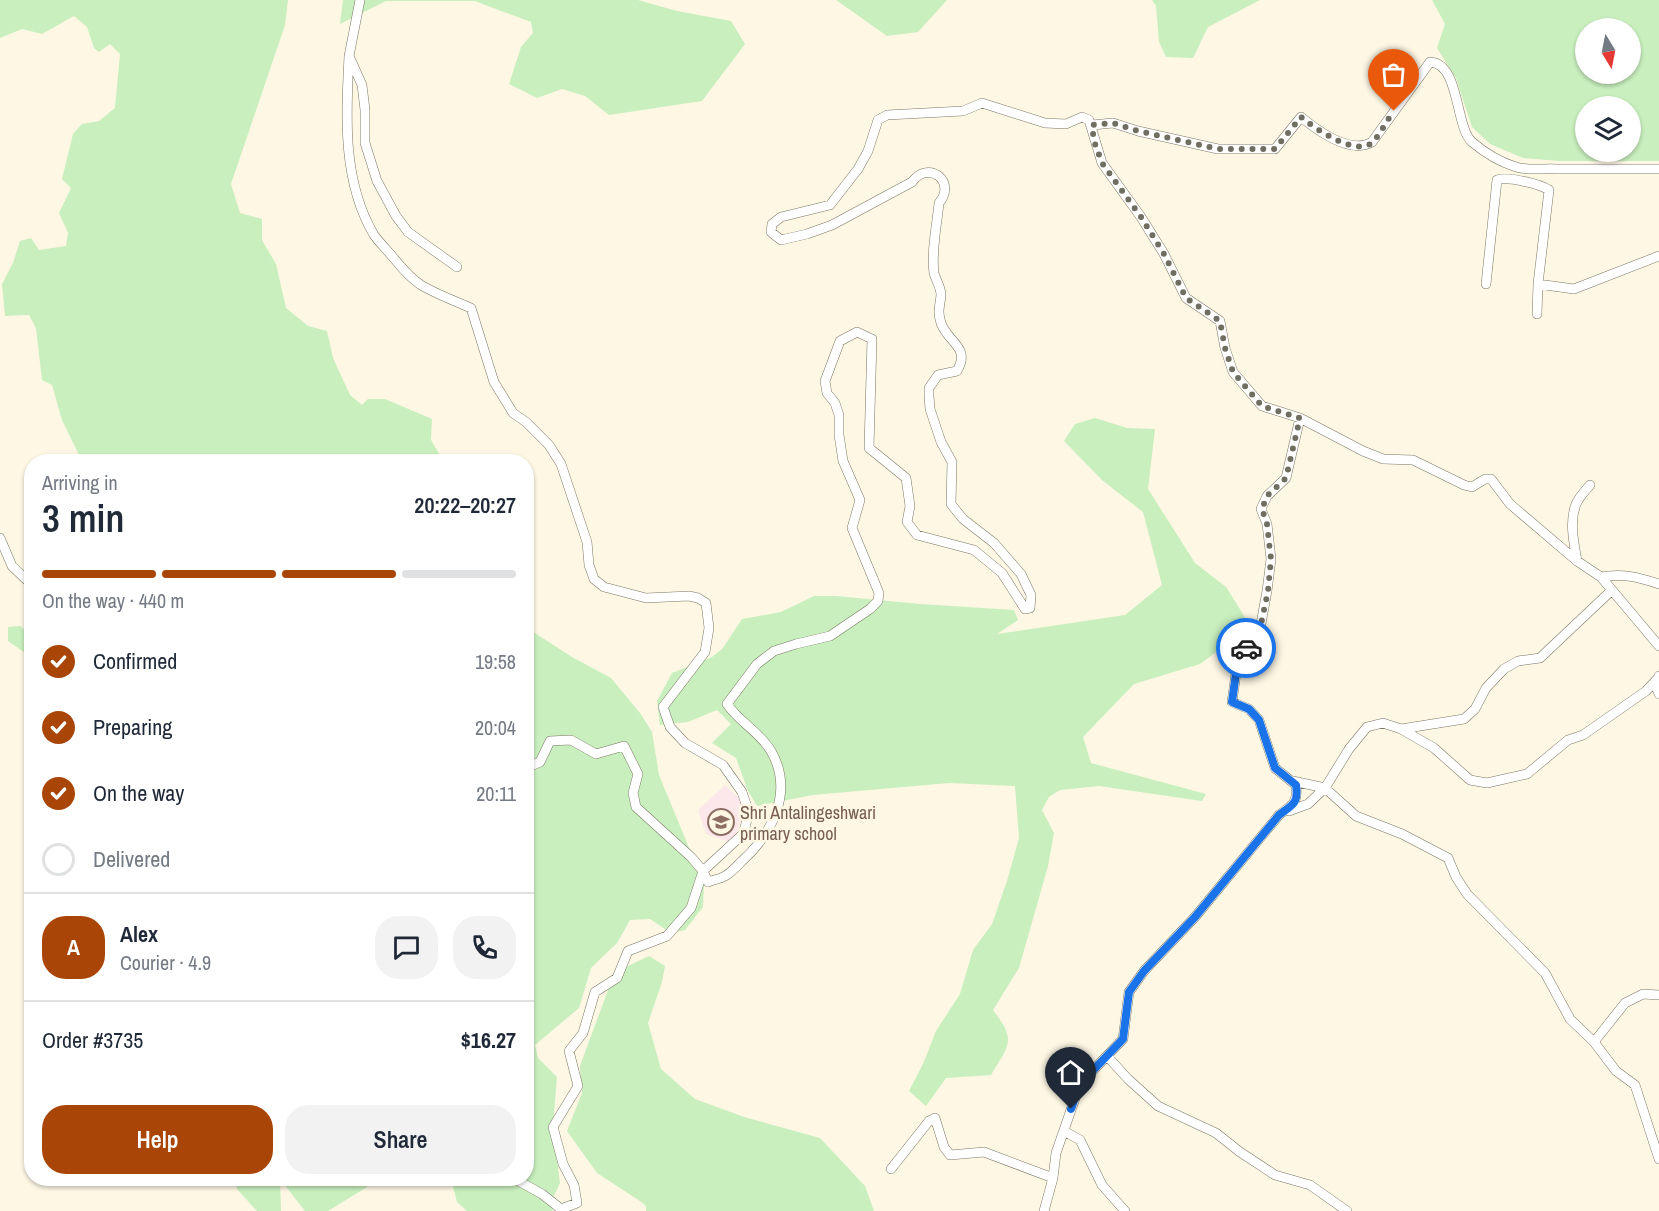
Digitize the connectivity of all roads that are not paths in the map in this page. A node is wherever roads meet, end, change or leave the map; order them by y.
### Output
1 (360, 0) edge
2 (349, 56) junction
3 (1092, 125) junction
4 (1659, 169) edge
5 (1659, 256) edge
6 (457, 267) dead end
7 (1486, 284) dead end
8 (1538, 284) junction
9 (1537, 314) dead end
10 (1300, 418) junction
11 (1590, 485) dead end
12 (0, 538) edge
13 (1577, 561) junction
14 (24, 577) edge
15 (1600, 577) junction
16 (1659, 584) edge
17 (1612, 590) junction
18 (1659, 646) edge
19 (1659, 676) edge
20 (1659, 694) edge
21 (1401, 729) junction
22 (534, 765) edge
23 (1293, 782) junction
24 (1325, 789) junction
25 (1279, 815) junction
26 (703, 871) junction
27 (1659, 994) edge
28 (1594, 1042) junction
29 (1107, 1056) junction
30 (1064, 1131) junction
31 (1659, 1159) edge
32 (891, 1169) dead end
33 (1053, 1178) junction
34 (528, 1186) edge
35 (1044, 1211) edge
36 (1125, 1211) edge
37 (1347, 1211) edge

1 - 2 street
2 - 6 street
2 - 26 street
3 - 4 street
3 - 10 street
3 - 26 street
5 - 8 street
7 - 8 street
8 - 9 street
10 - 13 street
10 - 23 street
11 - 13 street
12 - 14 street
13 - 15 street
15 - 16 street
15 - 17 street
17 - 18 street
17 - 21 street
19 - 20 street
19 - 21 street
21 - 24 street
22 - 26 street
23 - 24 street
23 - 25 street
24 - 25 street
24 - 28 street
25 - 29 street
26 - 34 street
27 - 28 street
28 - 31 street
29 - 30 street
29 - 37 street
30 - 33 street
30 - 36 street
32 - 33 street
33 - 35 street

